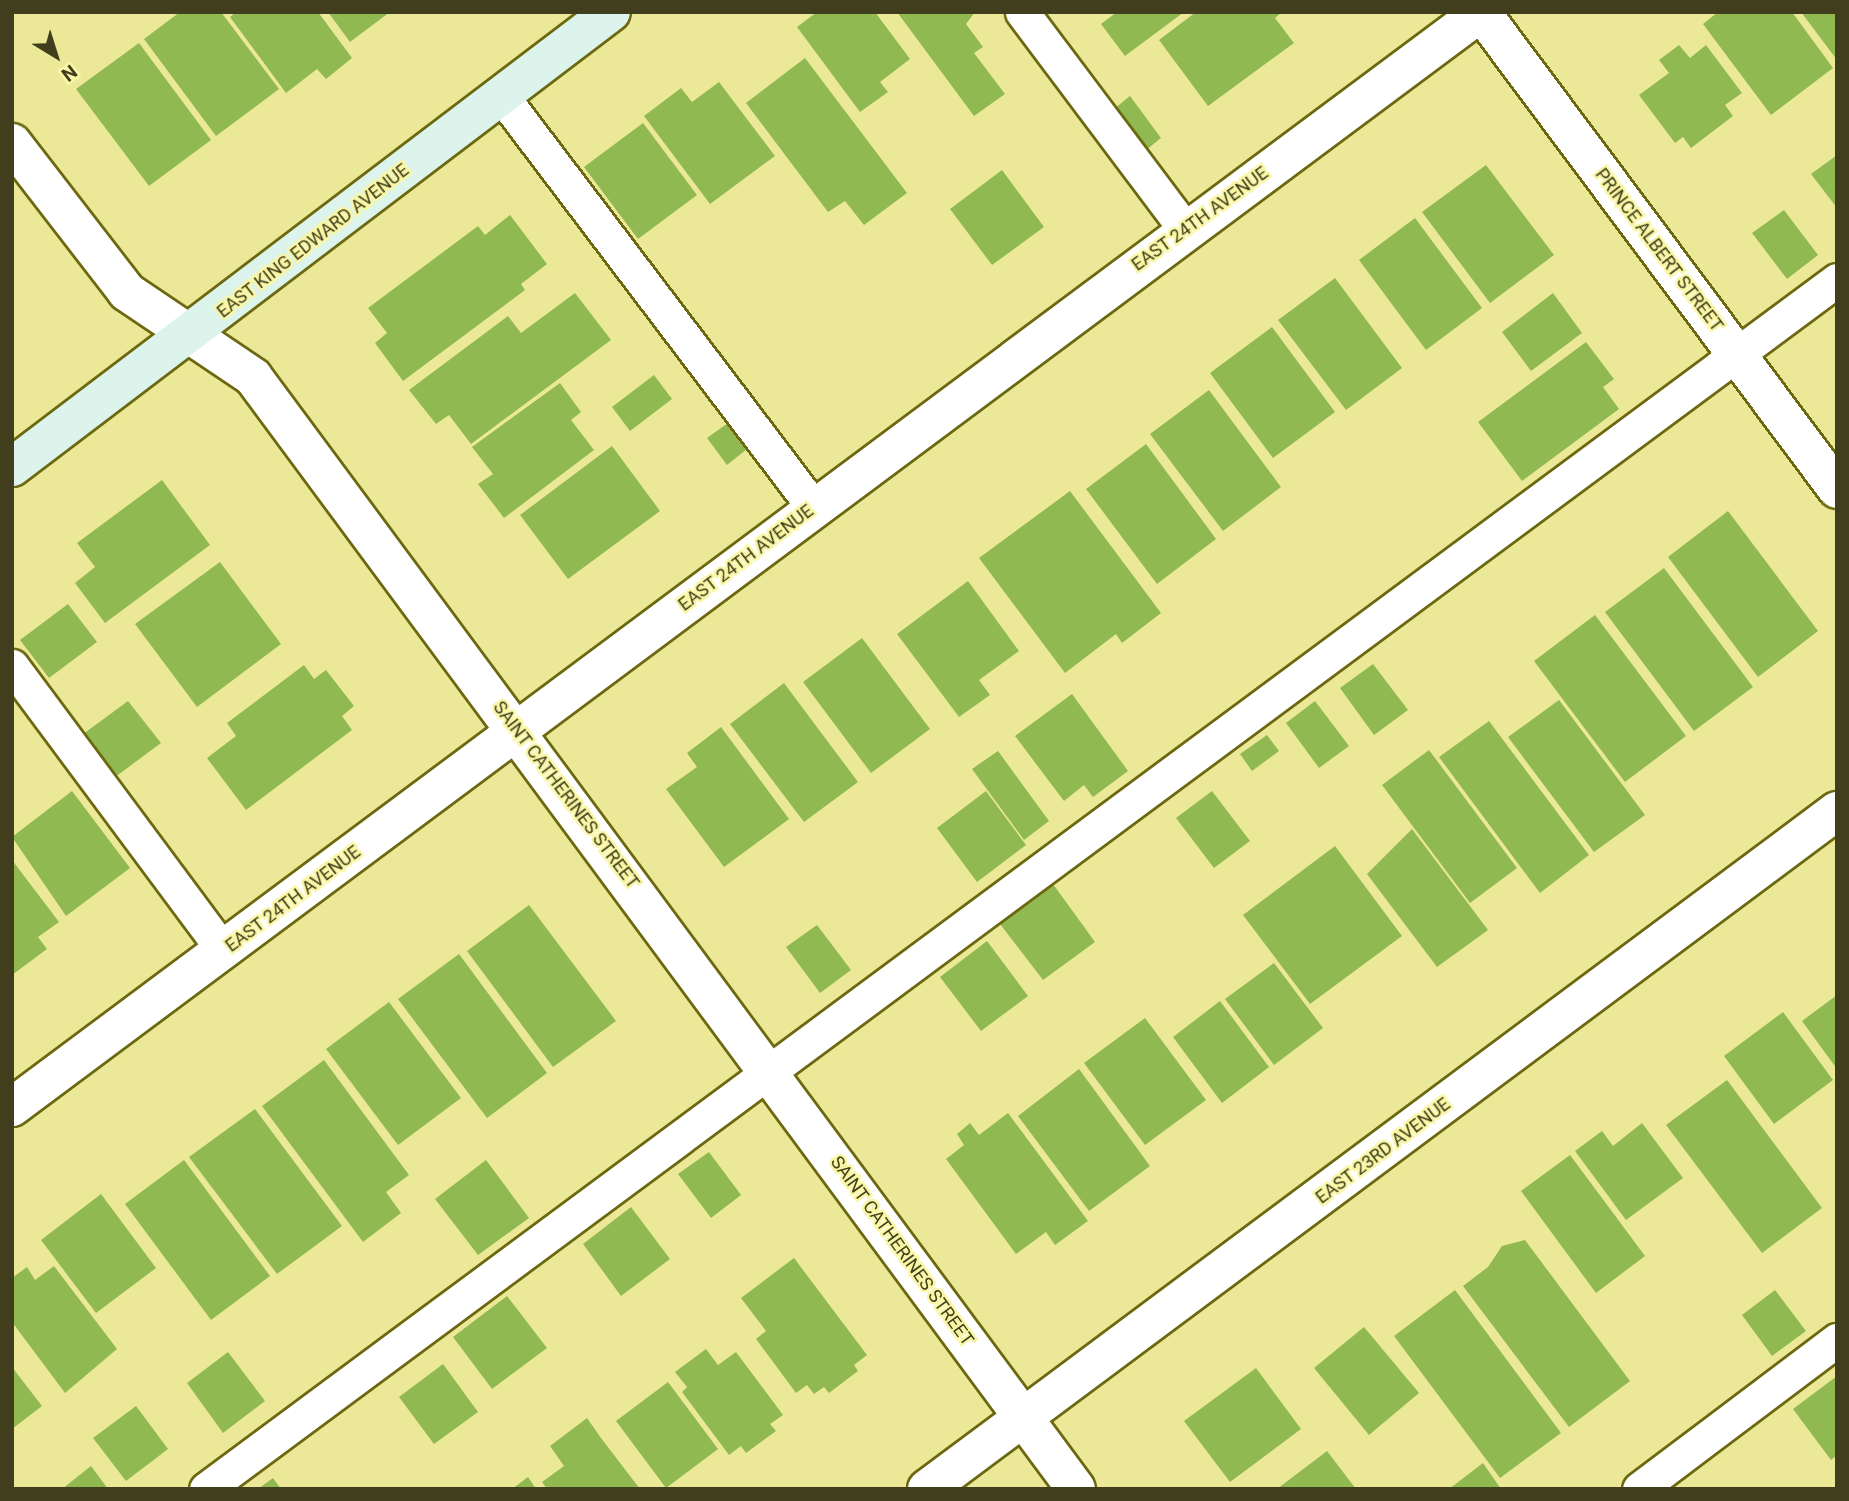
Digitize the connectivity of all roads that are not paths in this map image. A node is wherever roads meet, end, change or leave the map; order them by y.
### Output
1 (611, 12) edge
2 (1022, 12) edge
3 (1481, 12) edge
4 (501, 96) junction
5 (12, 143) edge
6 (1185, 229) junction
7 (1837, 280) edge
8 (191, 335) junction
9 (1737, 354) junction
10 (12, 467) edge
11 (1837, 489) edge
12 (814, 508) junction
13 (12, 666) edge
14 (518, 730) junction
15 (1837, 811) edge
16 (224, 951) junction
17 (768, 1068) junction
18 (12, 1107) edge
19 (1837, 1340) edge
20 (1024, 1418) junction
21 (206, 1489) edge
22 (927, 1489) edge
23 (1076, 1489) edge
24 (1639, 1489) edge

1 - 4 main road, EAST KING EDWARD AVENUE
2 - 6 lane
3 - 6 street, EAST 24TH AVENUE
3 - 9 street, PRINCE ALBERT STREET
4 - 8 main road, EAST KING EDWARD AVENUE
4 - 12 lane
5 - 8 street, SAINT CATHERINES STREET
6 - 12 street, EAST 24TH AVENUE
7 - 9 lane
8 - 10 main road, EAST KING EDWARD AVENUE
8 - 14 street, SAINT CATHERINES STREET
9 - 11 street, PRINCE ALBERT STREET
9 - 17 lane
12 - 14 street, EAST 24TH AVENUE
13 - 16 lane
14 - 16 street, EAST 24TH AVENUE
14 - 17 street, SAINT CATHERINES STREET
15 - 20 street, EAST 23RD AVENUE
16 - 18 street, EAST 24TH AVENUE
17 - 20 street, SAINT CATHERINES STREET
17 - 21 lane
19 - 24 lane
20 - 22 street, EAST 23RD AVENUE
20 - 23 street, SAINT CATHERINES STREET

